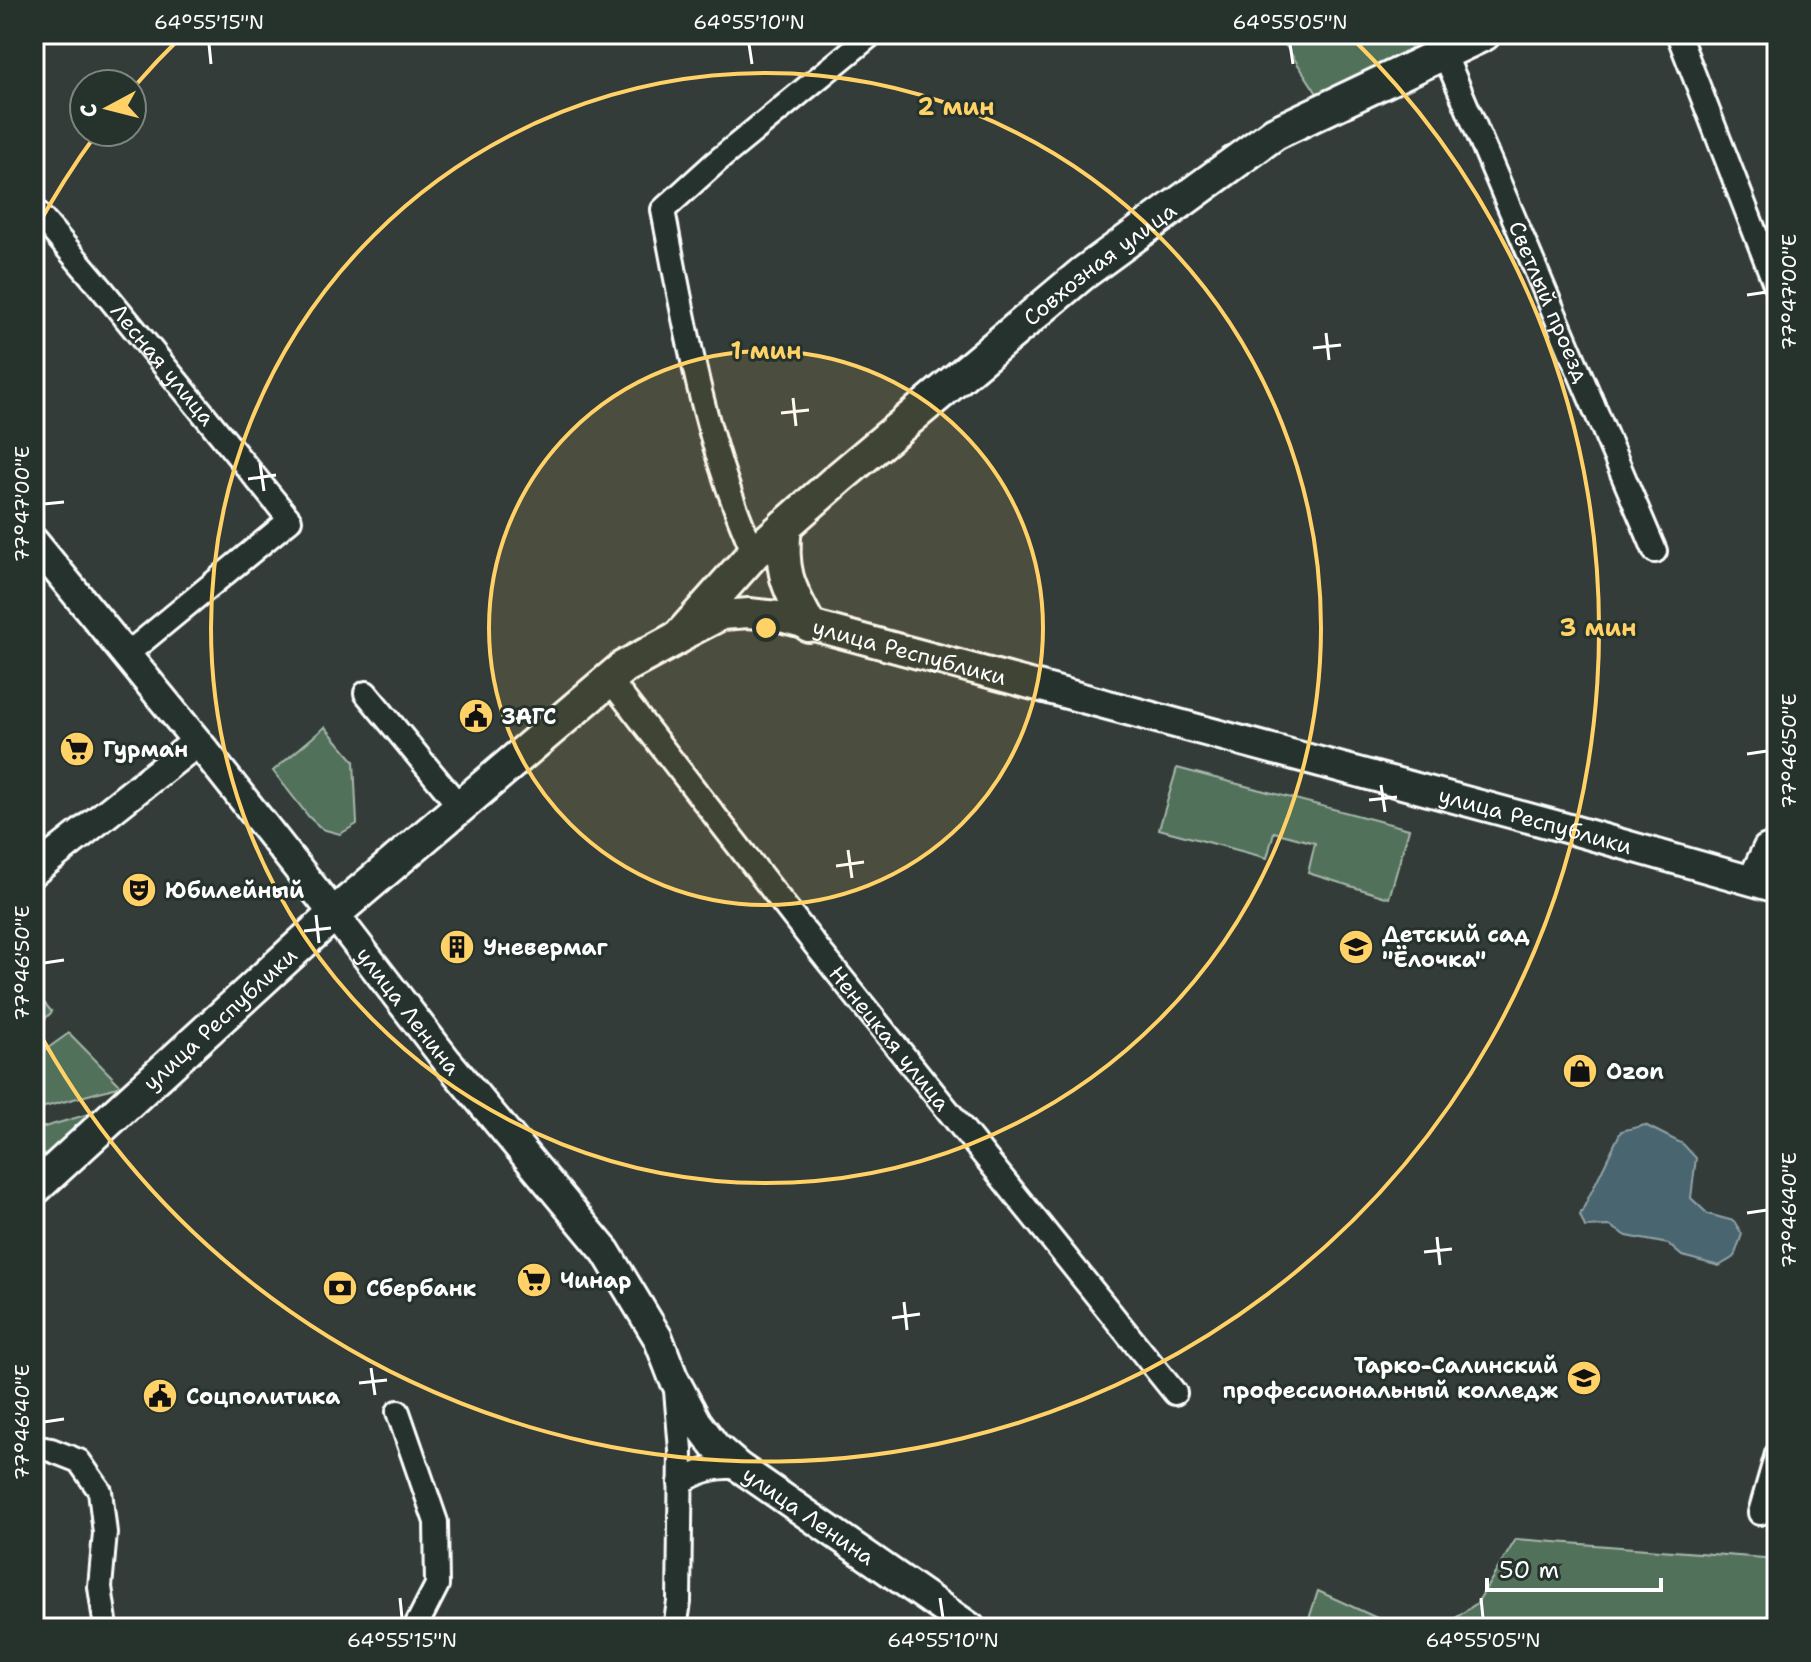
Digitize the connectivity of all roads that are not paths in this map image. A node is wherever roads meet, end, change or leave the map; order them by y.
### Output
1 (872, 34) edge
2 (1484, 34) edge
3 (1678, 34) edge
4 (1444, 53) junction
5 (34, 209) edge
6 (1777, 289) edge
7 (785, 525) junction
8 (34, 542) edge
9 (1655, 551) dead end
10 (754, 553) junction
11 (809, 625) junction
12 (679, 637) junction
13 (126, 655) junction
14 (609, 679) junction
15 (366, 693) dead end
16 (197, 742) junction
17 (460, 807) junction
18 (1777, 842) edge
19 (34, 871) edge
20 (1749, 880) junction
21 (1777, 888) edge
22 (334, 914) junction
23 (34, 1189) edge
24 (673, 1377) junction
25 (1175, 1393) dead end
26 (398, 1412) dead end
27 (34, 1447) edge
28 (1777, 1454) edge
29 (739, 1467) junction
30 (680, 1483) junction
31 (1760, 1513) dead end
32 (106, 1628) edge
33 (415, 1628) edge
34 (675, 1628) edge
35 (971, 1628) edge

1 - 10 street
2 - 4 main road, Совхозная улица
3 - 6 street
4 - 7 main road, Совхозная улица
4 - 9 street, Светлый проезд
5 - 13 street, Лесная улица
7 - 10 main road, Совхозная улица
7 - 11 main road
8 - 13 street, улица Ленина
10 - 12 main road, Совхозная улица
11 - 12 street, улица Республики
11 - 20 street, улица Республики
12 - 14 main road, улица Республики
13 - 16 street, улица Ленина
14 - 17 main road, улица Республики
14 - 25 street, Ненецкая улица
15 - 17 street
16 - 19 street
16 - 22 street, улица Ленина
17 - 22 main road, улица Республики
18 - 20 street
20 - 21 street, улица Республики
22 - 23 main road, улица Республики
22 - 24 street, улица Ленина
24 - 29 street, улица Ленина
24 - 30 street, улица Ленина
26 - 33 street
27 - 32 street
28 - 31 street
29 - 30 street
29 - 35 street, улица Ленина
30 - 34 street, улица Ленина

